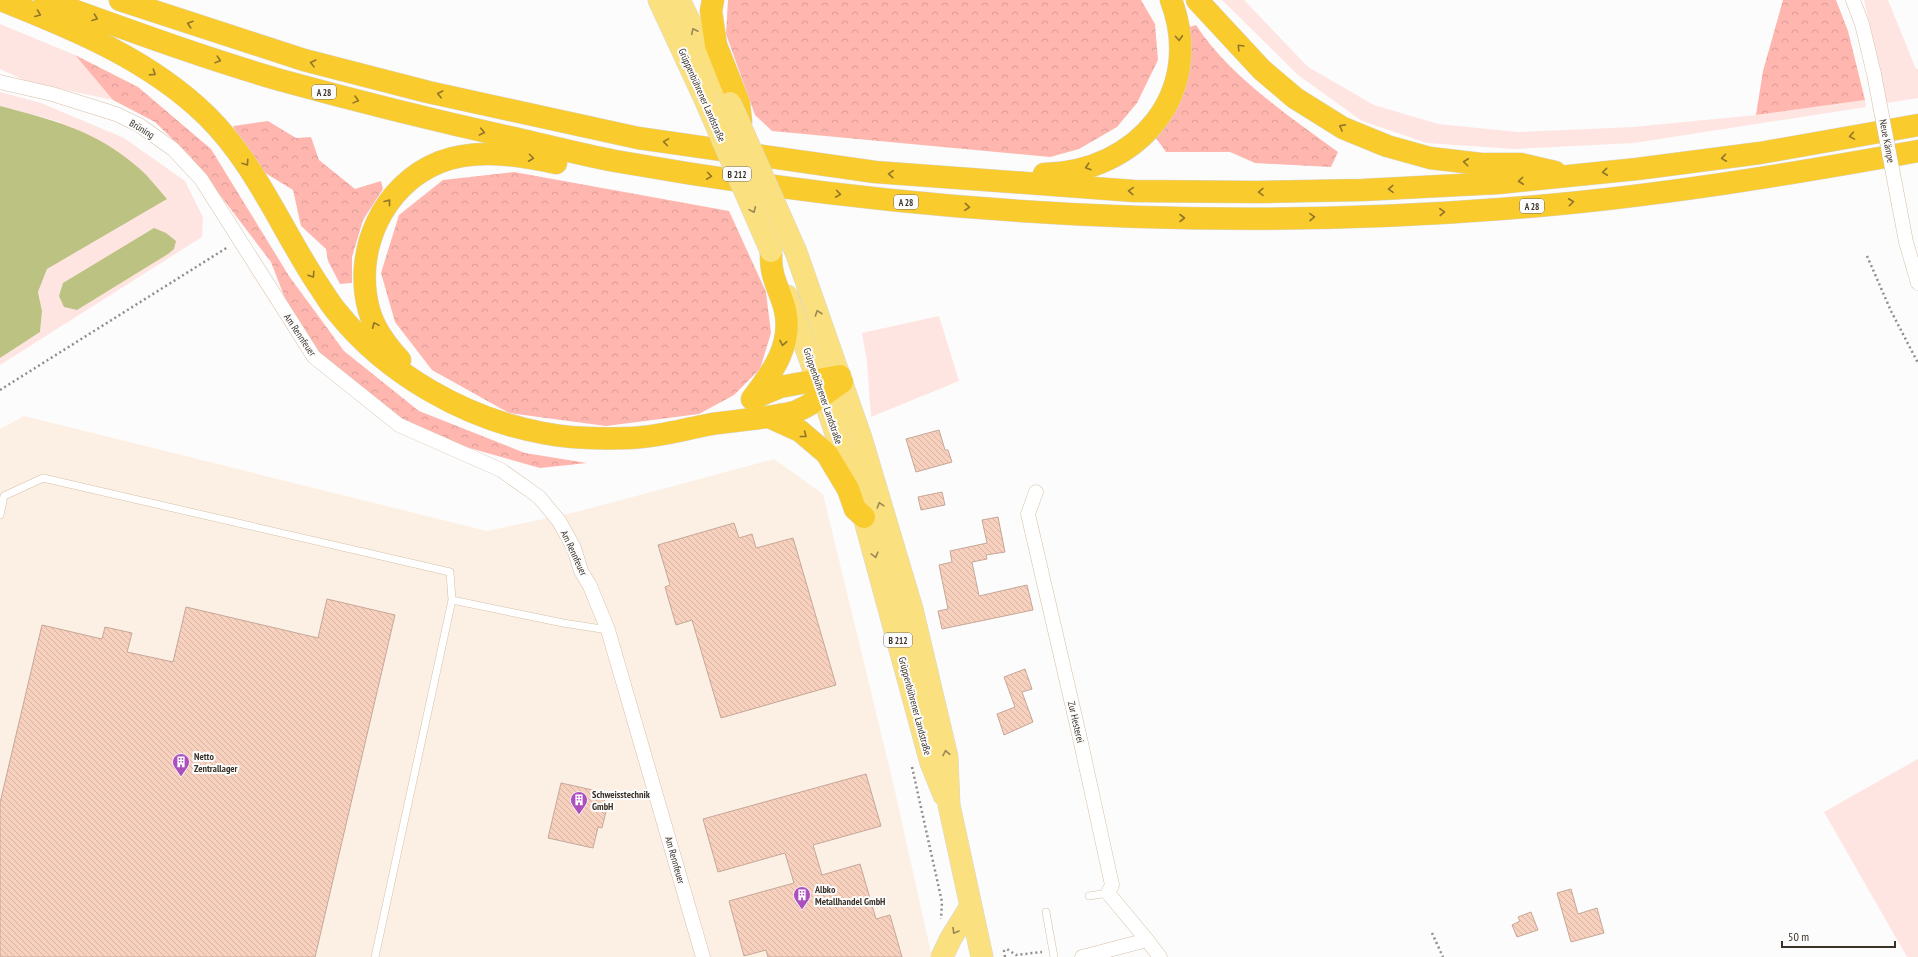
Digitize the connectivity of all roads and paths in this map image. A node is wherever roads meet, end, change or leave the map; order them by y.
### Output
1 (1, 0) edge
2 (45, 0) edge
3 (120, 0) edge
4 (658, 0) edge
5 (679, 0) edge
6 (713, 0) edge
7 (1171, 0) edge
8 (1197, 0) edge
9 (1853, 0) edge
10 (0, 82) edge
11 (735, 103) junction
12 (1918, 125) edge
13 (1918, 151) edge
14 (611, 160) junction
15 (930, 176) junction
16 (1574, 176) junction
17 (239, 240) junction
18 (771, 251) junction
19 (1867, 256) dead end
20 (1918, 283) edge
21 (1918, 363) edge
22 (841, 379) junction
23 (820, 387) junction
24 (0, 390) edge
25 (438, 395) junction
26 (752, 399) junction
27 (769, 417) junction
28 (712, 424) junction
29 (1036, 492) dead end
30 (0, 515) edge
31 (864, 517) junction
32 (452, 600) junction
33 (608, 630) junction
34 (911, 765) dead end
35 (949, 806) junction
36 (1108, 893) junction
37 (1089, 896) dead end
38 (971, 906) junction
39 (1046, 912) dead end
40 (941, 920) dead end
41 (1432, 933) dead end
42 (1147, 940) junction
43 (1053, 955) edge
44 (374, 957) edge
45 (703, 957) edge
46 (942, 957) edge
47 (982, 957) edge
48 (1005, 957) edge
49 (1082, 957) edge
50 (1160, 957) edge
51 (1443, 957) edge

1 -> 25 highway
2 -> 14 highway, A 28
15 -> 3 highway
4 -> 18 main road, Grüppenbührener Landstraße / B 212, bridge
11 -> 5 main road, Grüppenbührener Landstraße / B 212
6 - 11 highway
7 -> 15 highway
16 -> 8 highway
9 - 20 street, Neue Kämpe, bridge
10 - 17 street, Brüning
22 -> 11 main road, Grüppenbührener Landstraße / B 212, bridge
12 -> 16 highway
14 -> 13 highway, A 28
25 -> 14 highway
16 -> 15 highway
17 - 24 path
17 - 33 street, Am Rennfeuer
18 - 23 main road, Grüppenbührener Landstraße / B 212
18 -> 26 highway
19 - 21 path
22 - 23 highway
35 -> 22 main road, Grüppenbührener Landstraße / B 212
23 - 26 highway
23 - 27 highway
23 - 31 main road, Grüppenbührener Landstraße / B 212
25 - 28 highway
26 - 28 highway
27 - 28 highway
27 -> 31 highway
29 - 36 street, Zur Hesterei
30 - 32 lane
31 -> 35 main road, Grüppenbührener Landstraße / B 212
32 - 33 lane
32 - 44 lane
33 - 45 street, Am Rennfeuer
34 - 40 path
35 - 38 main road, Grüppenbührener Landstraße / B 212
36 - 37 lane
36 - 42 street
38 -> 46 main road
38 - 47 main road, Grüppenbührener Landstraße / B 212
39 - 43 lane
41 - 51 path
42 - 49 street
42 - 50 street
43 - 48 path

